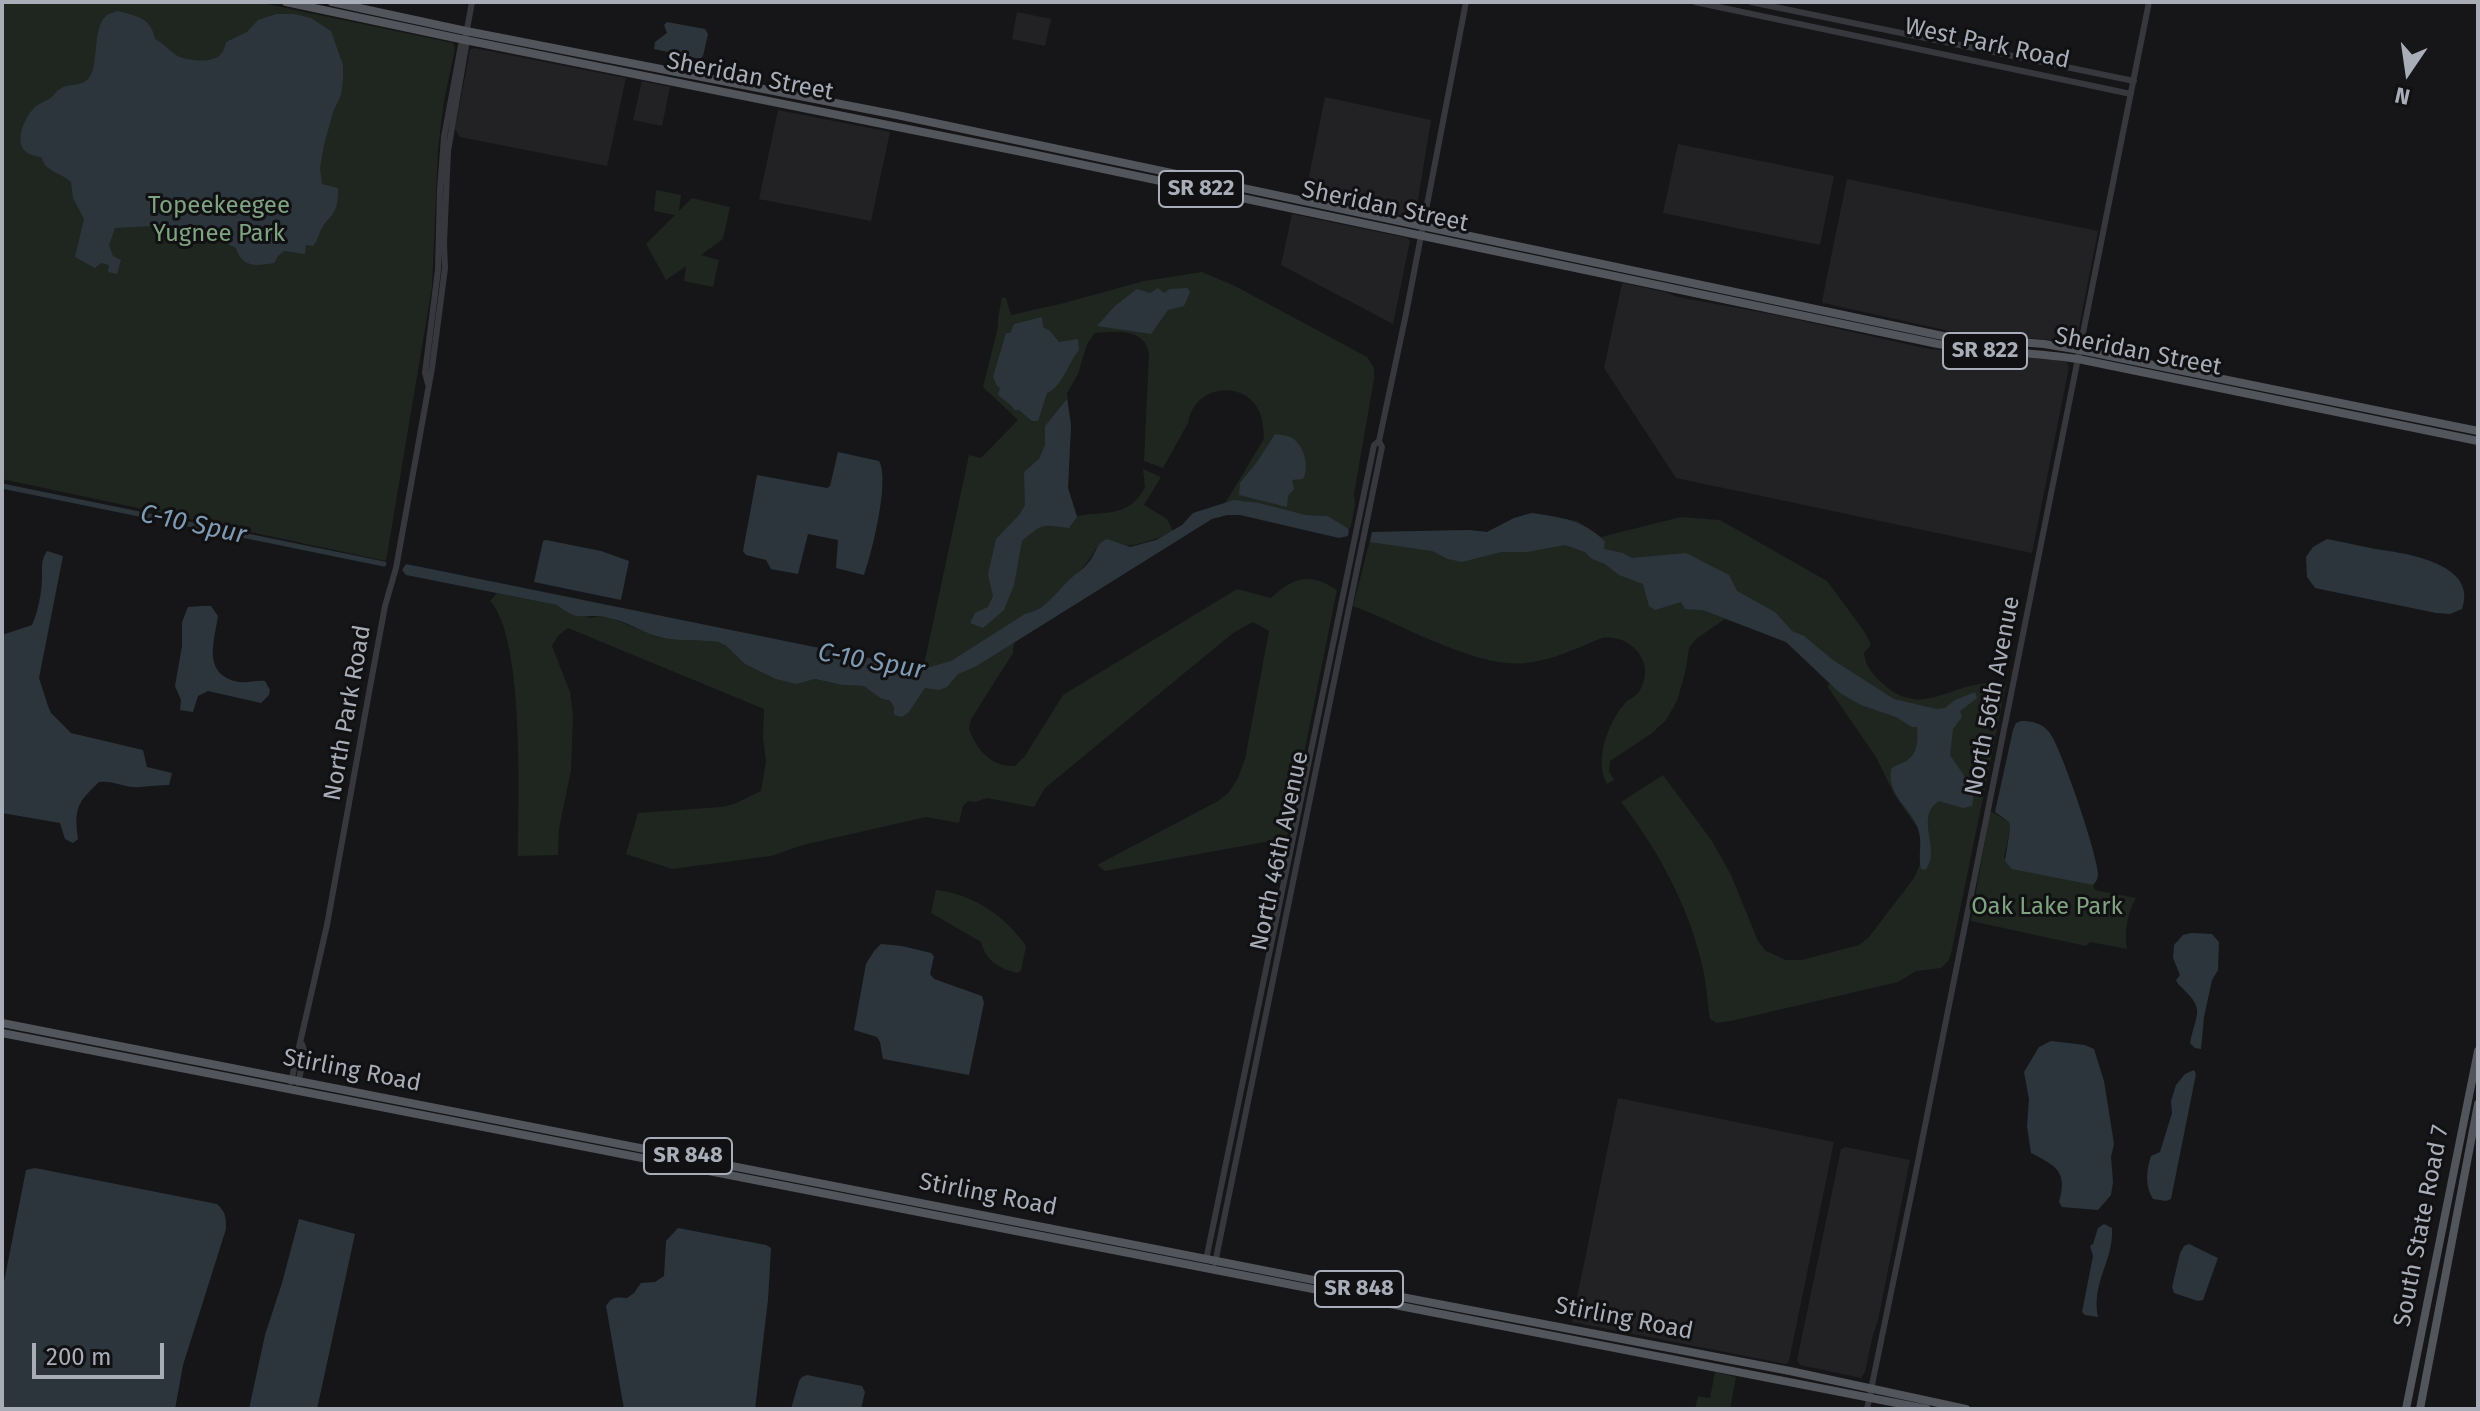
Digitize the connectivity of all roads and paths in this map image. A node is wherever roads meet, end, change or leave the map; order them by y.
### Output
1 (286, 2) edge
2 (332, 2) edge
3 (472, 2) edge
4 (1466, 2) edge
5 (1695, 2) edge
6 (1751, 2) edge
7 (2149, 2) edge
8 (466, 36) junction
9 (645, 66) junction
10 (633, 74) junction
11 (2134, 81) junction
12 (760, 94) junction
13 (2131, 94) junction
14 (1100, 168) junction
15 (1158, 170) junction
16 (1297, 206) junction
17 (1421, 230) junction
18 (1753, 295) junction
19 (1715, 297) junction
20 (1941, 340) junction
21 (2079, 354) junction
22 (2478, 431) edge
23 (2478, 441) edge
24 (2, 1023) edge
25 (2, 1033) edge
26 (147, 1051) junction
27 (2478, 1051) edge
28 (165, 1055) junction
29 (132, 1058) junction
30 (148, 1061) junction
31 (294, 1085) junction
32 (2478, 1104) edge
33 (2463, 1127) junction
34 (575, 1134) junction
35 (2471, 1141) junction
36 (557, 1142) junction
37 (756, 1170) junction
38 (742, 1178) junction
39 (816, 1187) junction
40 (2443, 1227) junction
41 (2451, 1238) junction
42 (1211, 1258) junction
43 (1209, 1269) junction
44 (2422, 1328) junction
45 (2432, 1343) junction
46 (1790, 1371) junction
47 (1774, 1379) junction
48 (1870, 1392) junction
49 (1867, 1409) edge
50 (1927, 1409) edge
51 (1966, 1409) edge
52 (2406, 1409) edge
53 (2420, 1409) edge

1 - 8 main road, Sheridan Street / SR 822
2 - 8 main road, Sheridan Street / SR 822
3 - 8 street, North Park Road
4 - 17 street, North 46th Avenue
5 - 13 street, West Park Road
6 - 11 street, West Park Road
7 - 11 street, North 56th Avenue
8 - 9 main road, Sheridan Street / SR 822
8 - 10 main road, Sheridan Street / SR 822
8 - 31 street, North Park Road
9 - 10 main road
9 - 12 main road, Sheridan Street / SR 822
10 - 12 main road, Sheridan Street / SR 822
11 - 13 street, North 56th Avenue
12 - 14 main road, Sheridan Street / SR 822
12 - 15 main road, Sheridan Street / SR 822
13 - 21 street, North 56th Avenue
14 - 15 main road
14 - 16 main road, Sheridan Street / SR 822
15 - 16 main road, Sheridan Street / SR 822
16 - 17 main road, Sheridan Street / SR 822
16 - 17 main road, Sheridan Street / SR 822
17 - 18 main road, Sheridan Street / SR 822
17 - 19 main road, Sheridan Street / SR 822
17 - 42 street, North 46th Avenue
18 - 19 main road
18 - 20 main road, Sheridan Street / SR 822
19 - 20 main road, Sheridan Street / SR 822
20 - 21 main road, Sheridan Street / SR 822
20 - 21 main road, Sheridan Street / SR 822
21 - 22 main road, Sheridan Street / SR 822
21 - 23 main road, Sheridan Street / SR 822
21 - 48 street, North 56th Avenue
24 - 26 main road, Stirling Road / SR 848
25 - 29 main road, Stirling Road / SR 848
26 - 28 main road, Stirling Road / SR 848
26 - 29 main road
27 - 33 main road, South State Road 7
28 - 30 main road
28 - 31 main road, Stirling Road / SR 848
29 - 30 main road, Stirling Road / SR 848
30 - 31 main road, Stirling Road / SR 848
31 - 34 main road, Stirling Road / SR 848
31 - 36 main road, Stirling Road / SR 848
32 - 35 main road, South State Road 7
33 - 35 main road
33 - 40 main road, South State Road 7
34 - 36 main road
34 - 37 main road, Stirling Road / SR 848
35 - 41 main road, South State Road 7
36 - 38 main road, Stirling Road / SR 848
37 - 38 main road
37 - 39 main road, Stirling Road / SR 848
38 - 39 main road, Stirling Road / SR 848
39 - 42 main road, Stirling Road / SR 848
39 - 43 main road, Stirling Road / SR 848
40 - 41 main road
40 - 44 main road, South State Road 7
41 - 45 main road, South State Road 7
42 - 43 street, North 46th Avenue
42 - 46 main road, Stirling Road / SR 848
43 - 47 main road, Stirling Road / SR 848
44 - 45 main road
44 - 52 main road, South State Road 7
45 - 53 main road, South State Road 7
46 - 47 main road
46 - 48 main road, Stirling Road / SR 848
47 - 48 main road, Stirling Road / SR 848
48 - 49 street, North 56th Avenue
48 - 50 main road, Stirling Road / SR 848
48 - 51 main road, Stirling Road / SR 848

